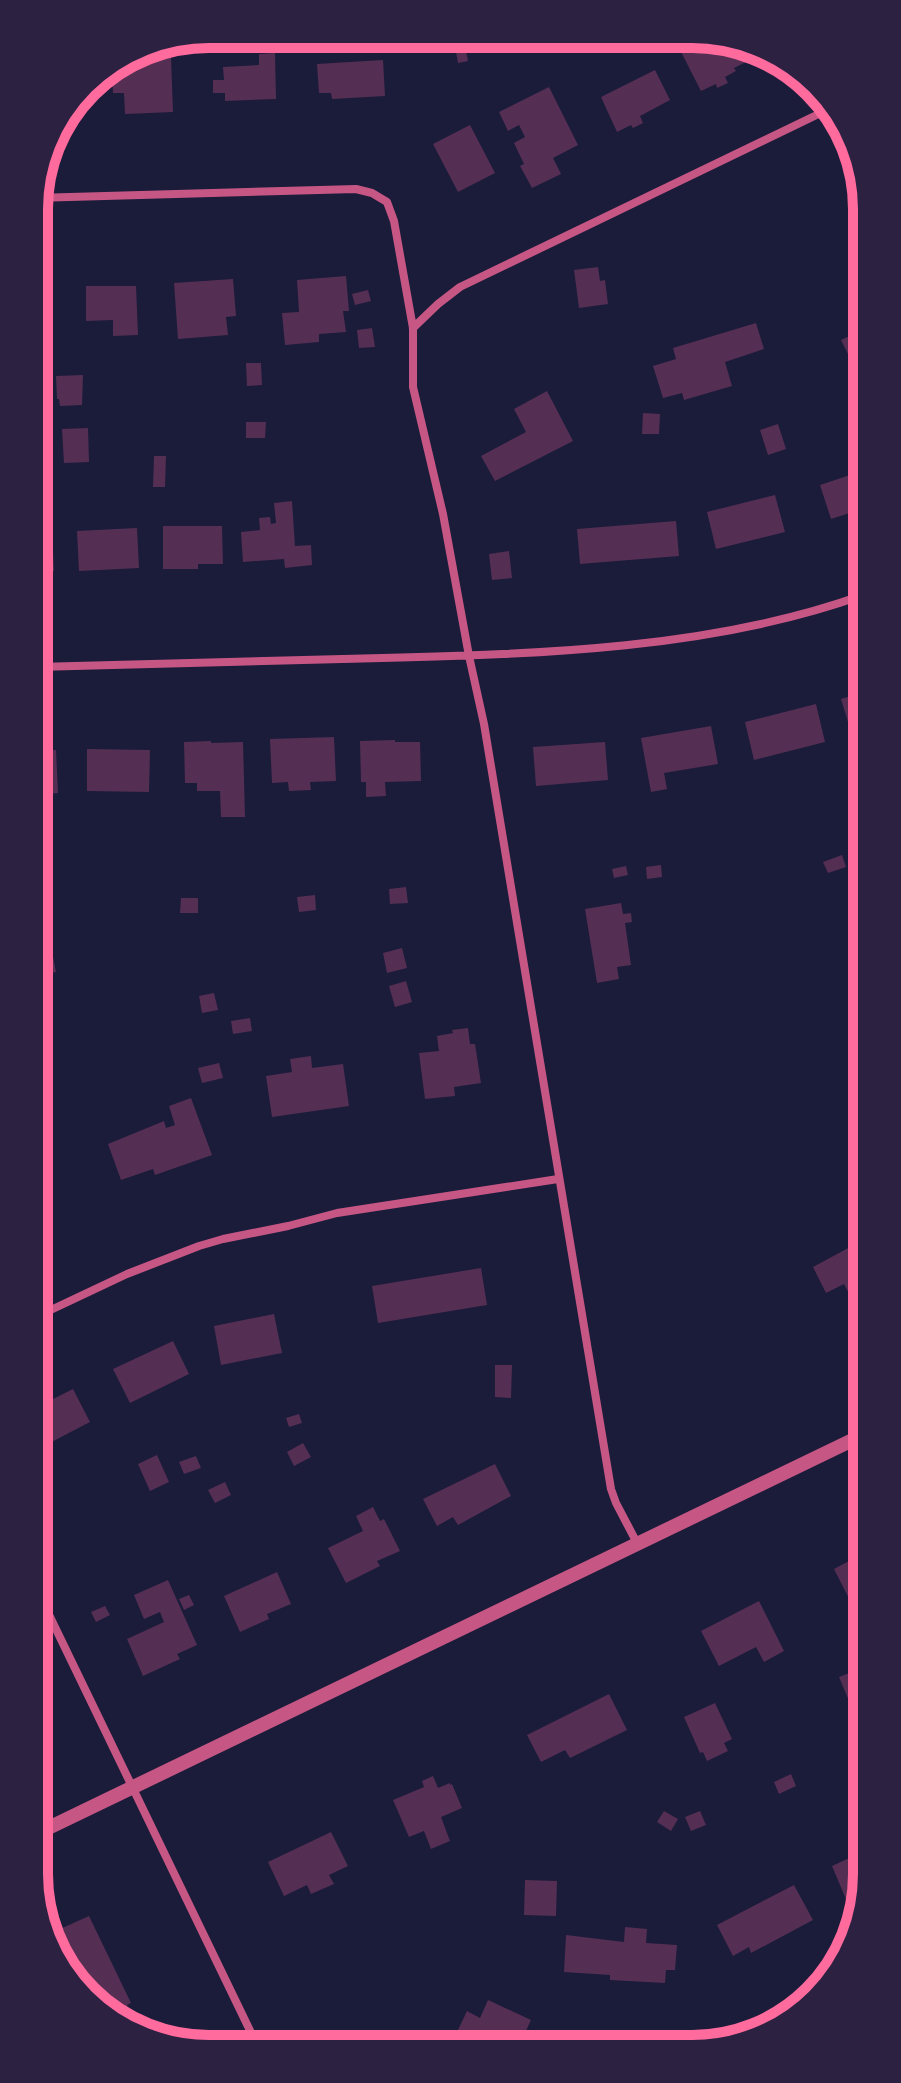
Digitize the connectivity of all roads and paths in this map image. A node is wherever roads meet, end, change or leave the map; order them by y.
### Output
1 (821, 113) edge
2 (48, 198) edge
3 (413, 328) junction
4 (853, 599) edge
5 (469, 656) junction
6 (48, 667) edge
7 (558, 1179) junction
8 (48, 1311) edge
9 (853, 1440) edge
10 (637, 1543) junction
11 (48, 1613) edge
12 (132, 1788) junction
13 (48, 1828) edge
14 (252, 2035) edge

1 - 3 street
2 - 3 street
3 - 5 street
4 - 5 street
5 - 6 street
5 - 7 street
7 - 8 street
7 - 10 street
9 - 10 street
10 - 12 street
11 - 12 street
12 - 13 street
12 - 14 street

